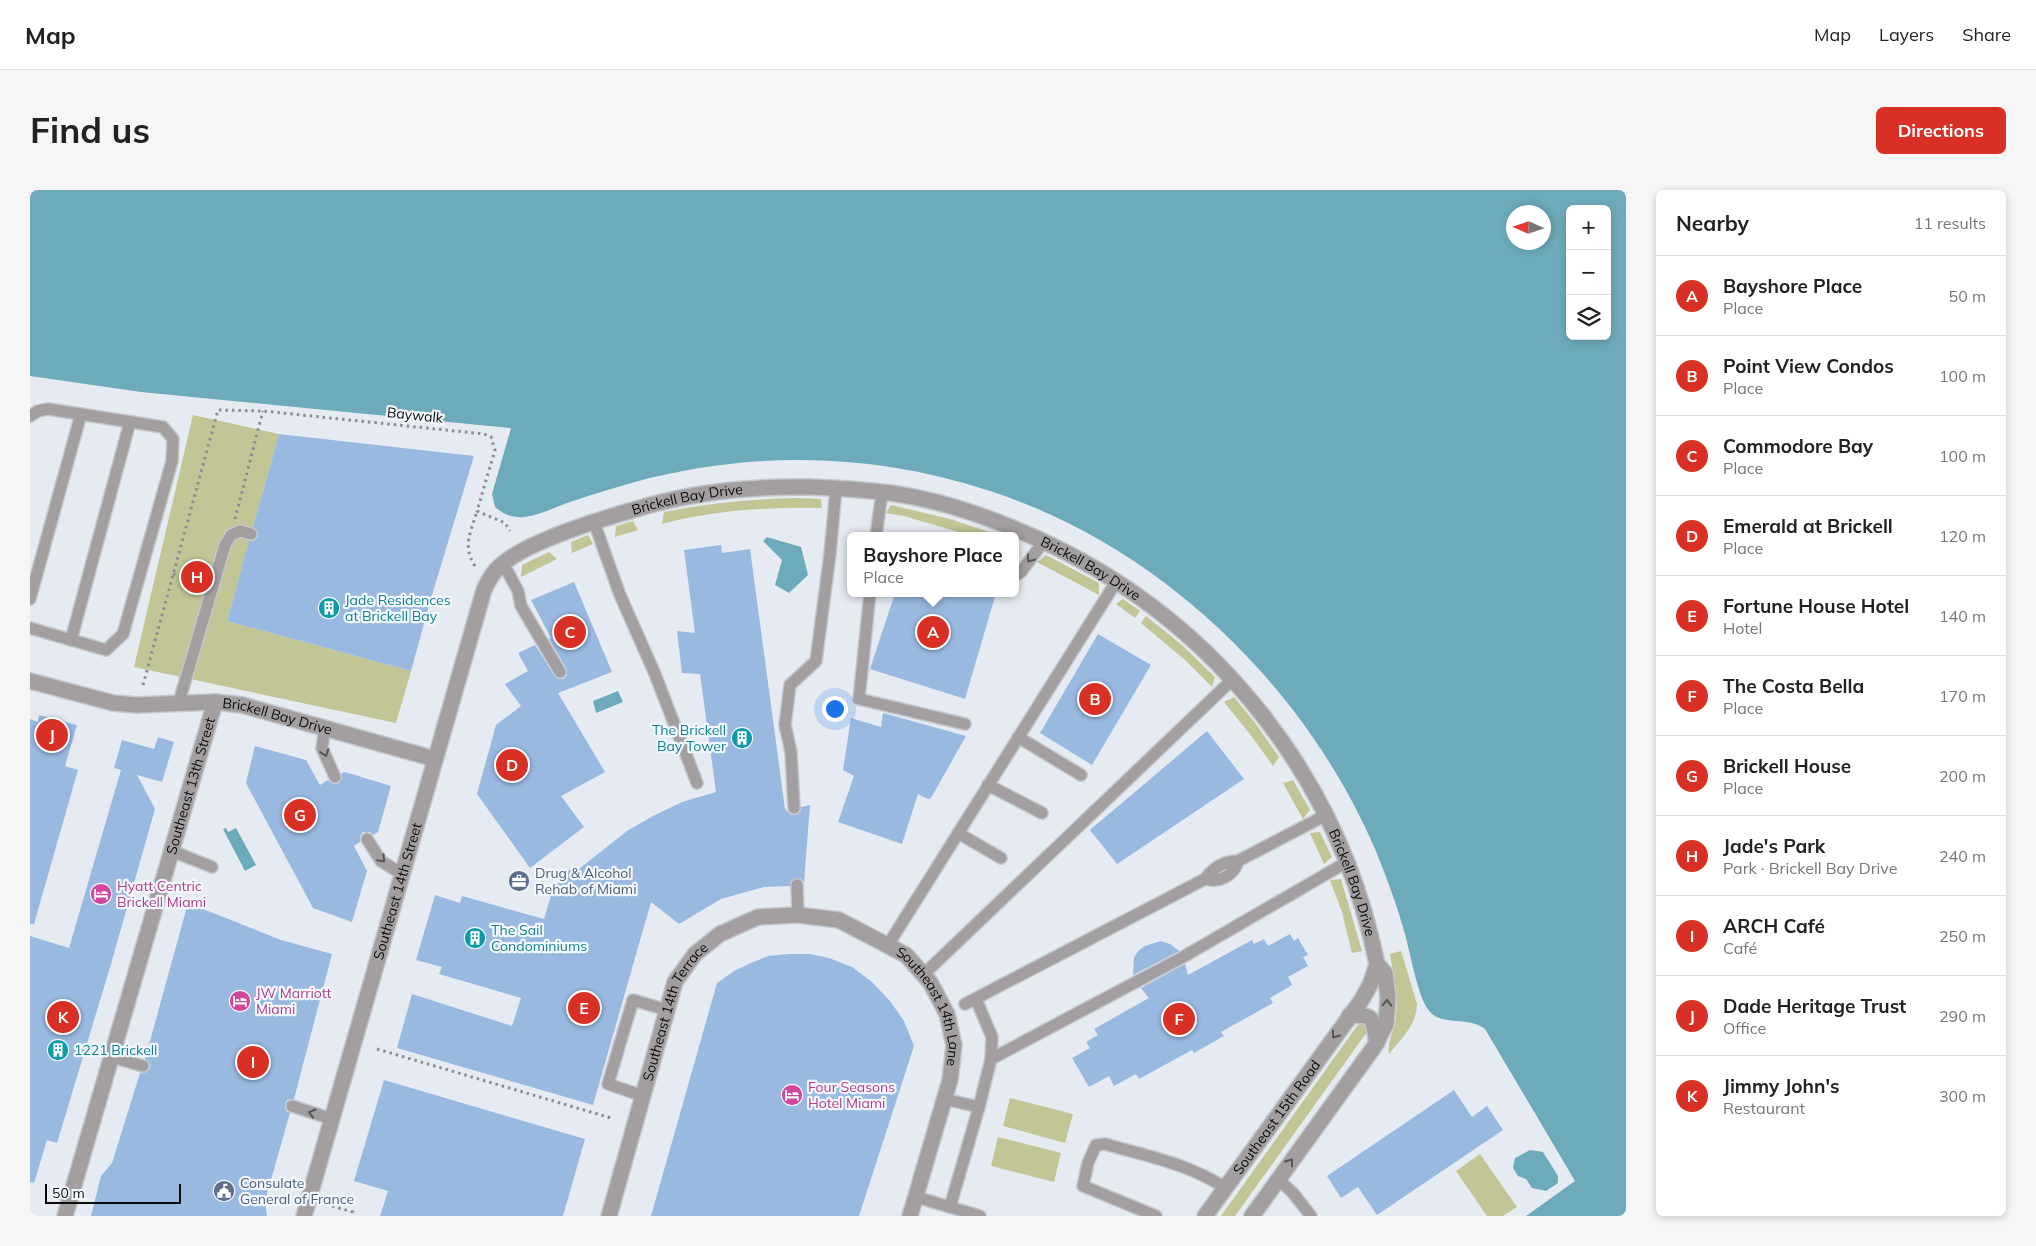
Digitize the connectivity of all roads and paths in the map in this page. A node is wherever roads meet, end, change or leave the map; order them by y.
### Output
1 (263, 411) junction
2 (81, 414) junction
3 (30, 416) edge
4 (130, 422) junction
5 (836, 488) junction
6 (882, 492) junction
7 (477, 511) junction
8 (594, 522) junction
9 (510, 531) dead end
10 (877, 532) edge
11 (251, 534) dead end
12 (231, 535) junction
13 (1044, 541) junction
14 (475, 566) dead end
15 (500, 566) junction
16 (1019, 573) edge
17 (173, 574) junction
18 (1116, 582) junction
19 (213, 587) junction
20 (870, 597) edge
21 (30, 599) edge
22 (30, 628) edge
23 (71, 640) junction
24 (560, 672) dead end
25 (1233, 679) junction
26 (30, 681) edge
27 (143, 685) dead end
28 (179, 702) junction
29 (216, 702) junction
30 (965, 724) dead end
31 (325, 727) junction
32 (1018, 737) junction
33 (435, 759) junction
34 (1081, 775) dead end
35 (334, 777) dead end
36 (697, 783) dead end
37 (988, 785) junction
38 (794, 808) dead end
39 (1042, 813) dead end
40 (1326, 815) junction
41 (958, 833) junction
42 (367, 838) dead end
43 (172, 851) junction
44 (1001, 858) dead end
45 (1347, 862) junction
46 (212, 867) dead end
47 (402, 874) junction
48 (797, 885) dead end
49 (798, 915) junction
50 (839, 920) joint
51 (888, 946) junction
52 (1377, 964) junction
53 (924, 974) junction
54 (667, 1010) junction
55 (1349, 1016) junction
56 (1377, 1043) junction
57 (376, 1049) dead end
58 (112, 1057) junction
59 (991, 1058) junction
60 (142, 1066) dead end
61 (643, 1096) junction
62 (944, 1099) junction
63 (292, 1106) dead end
64 (980, 1107) junction
65 (611, 1118) dead end
66 (332, 1119) junction
67 (1278, 1179) junction
68 (1225, 1188) junction
69 (916, 1197) junction
70 (332, 1206) dead end
71 (950, 1207) junction
72 (65, 1216) edge
73 (304, 1216) edge
74 (352, 1216) edge
75 (609, 1216) edge
76 (910, 1216) edge
77 (980, 1216) edge
78 (1156, 1216) edge
79 (1205, 1216) edge
80 (1252, 1216) edge
81 (1311, 1216) edge

1 - 7 path, Baywalk
1 - 12 path
1 - 17 path, Baywalk
2 - 3 lane
2 - 4 lane
2 - 21 lane
4 - 23 lane
4 - 23 lane
5 - 6 street, Brickell Bay Drive
5 - 8 street, Brickell Bay Drive
5 - 38 lane
6 - 10 lane
6 - 13 street, Brickell Bay Drive
7 - 9 path
7 - 14 path
8 - 15 street, Brickell Bay Drive
8 - 36 lane
11 - 12 lane
12 - 19 lane
13 -> 16 lane
13 - 18 street, Brickell Bay Drive
15 - 24 lane
15 - 33 street, Southeast 14th Street
17 - 19 path
17 - 27 path
18 - 25 street, Brickell Bay Drive
18 - 32 lane
19 - 28 lane
20 - 30 lane
22 - 23 lane
25 - 40 street, Brickell Bay Drive
25 - 53 lane
26 - 28 street, Brickell Bay Drive
28 - 29 street, Brickell Bay Drive
29 - 31 street, Brickell Bay Drive
29 - 43 street, Southeast 13th Street
31 - 33 street, Brickell Bay Drive
31 -> 35 lane
32 - 34 lane
32 - 37 lane
33 - 47 street, Southeast 14th Street
37 - 39 lane
37 - 41 lane
40 - 45 street, Brickell Bay Drive
40 - 59 lane
41 - 44 lane
41 - 51 lane
42 -> 47 lane
43 - 46 lane
43 - 58 street, Southeast 13th Street
45 - 52 street, Brickell Bay Drive
45 - 59 lane
47 - 66 street, Southeast 14th Street
48 - 49 lane
49 - 50 street, Southeast 14th Terrace
49 - 54 street, Southeast 14th Terrace
50 - 51 street, Southeast 14th Lane
51 - 53 street, Southeast 14th Lane
52 - 55 street, Southeast 15th Road
56 -> 52 street
53 - 62 street, Southeast 14th Lane
54 - 61 street, Southeast 14th Terrace
54 - 61 lane
55 - 56 street
55 -> 68 street, Southeast 15th Road
67 -> 56 street
57 - 65 path
58 - 60 lane
58 - 72 street, Southeast 13th Street
59 - 64 lane
61 - 75 street, Southeast 14th Terrace
62 - 64 lane
62 - 69 street, Southeast 14th Lane
66 -> 63 lane
64 - 71 lane
66 - 73 street, Southeast 14th Street
67 - 80 street
67 - 81 lane
68 - 78 lane
68 - 79 street, Southeast 15th Road
69 - 71 lane
69 - 76 street, Southeast 14th Lane
70 - 74 path
71 - 77 lane

